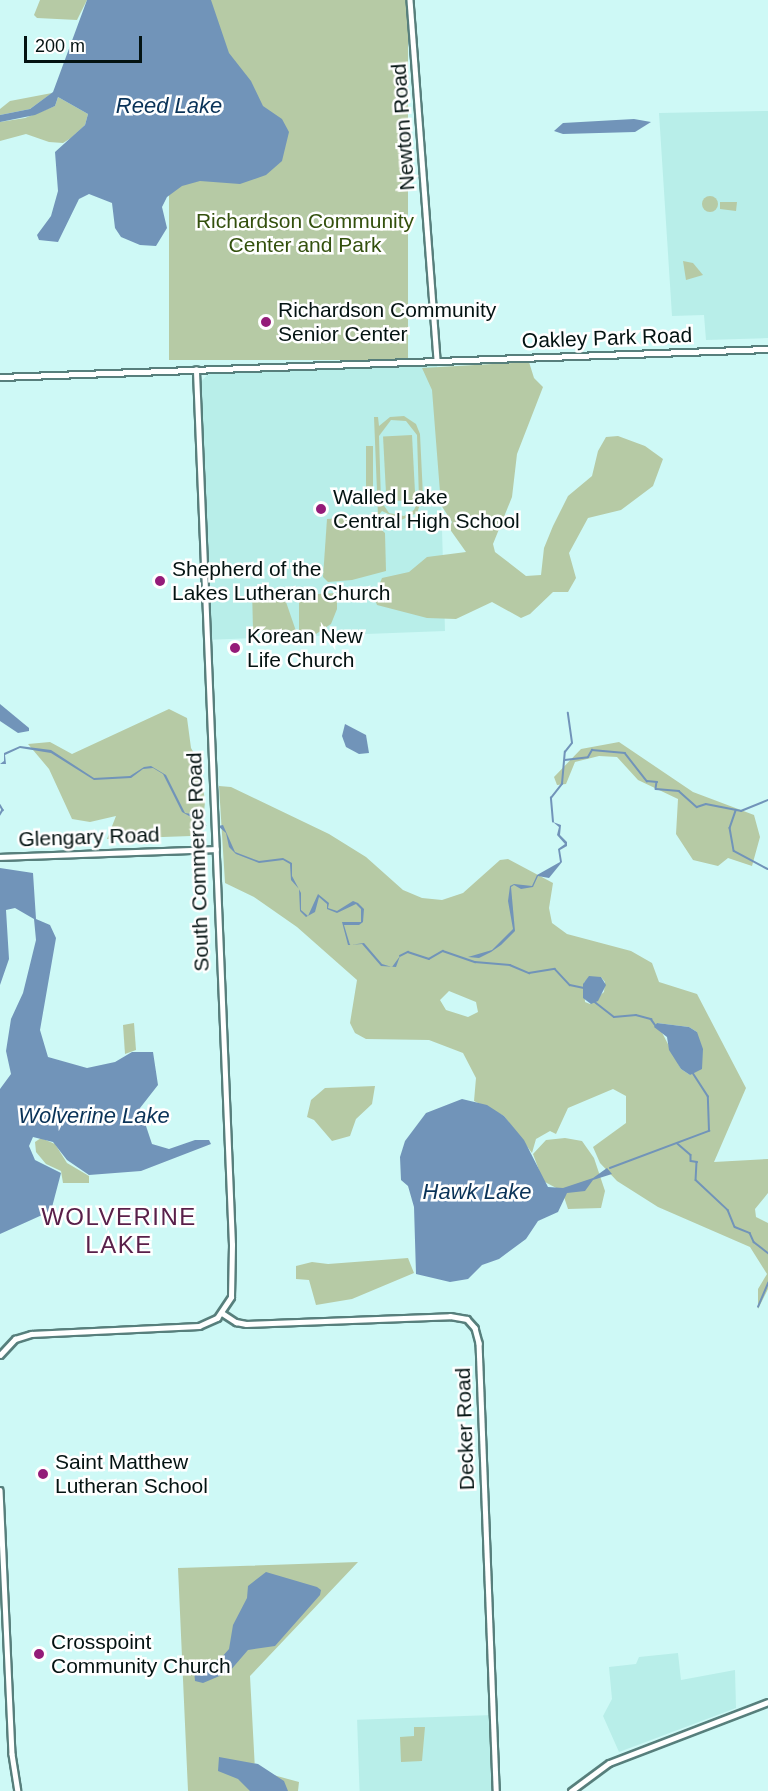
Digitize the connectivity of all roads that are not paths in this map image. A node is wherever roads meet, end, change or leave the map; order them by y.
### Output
1 (410, 0) edge
2 (768, 349) edge
3 (437, 360) junction
4 (196, 370) junction
5 (0, 377) edge
6 (216, 849) junction
7 (0, 857) edge
8 (222, 1313) junction
9 (0, 1355) edge
10 (0, 1490) edge
11 (768, 1702) edge
12 (18, 1791) edge
13 (496, 1791) edge
14 (572, 1791) edge

1 - 3 street, Newton Road
2 - 3 street, Oakley Park Road
3 - 4 street, Oakley Park Road
4 - 5 street
4 - 6 street, South Commerce Road
6 - 7 street, Glengary Road
6 - 8 street, South Commerce Road
8 - 9 street
8 - 13 street, Decker Road
10 - 12 street
11 - 14 main road

